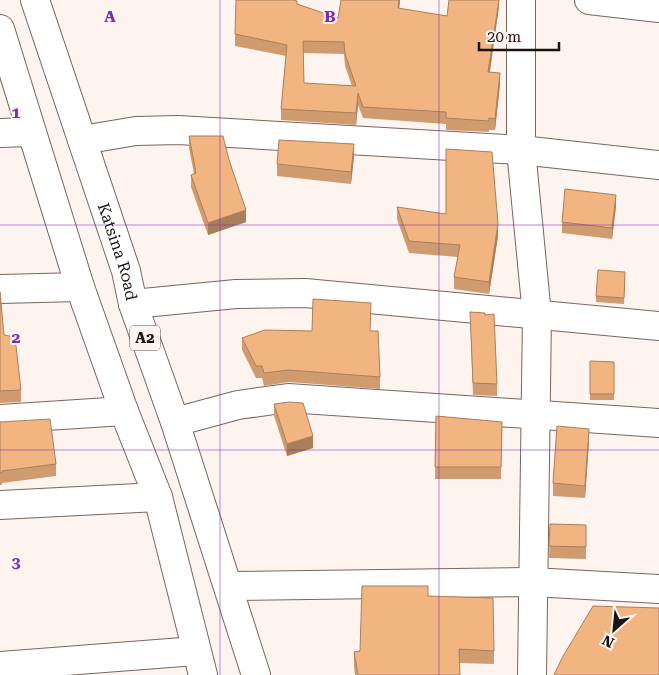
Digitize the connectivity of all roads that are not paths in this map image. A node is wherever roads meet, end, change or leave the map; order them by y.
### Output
1 (35, 0) edge
2 (520, 0) edge
3 (589, 0) edge
4 (659, 8) edge
5 (0, 29) edge
6 (31, 132) junction
7 (0, 133) edge
8 (82, 140) junction
9 (521, 150) junction
10 (659, 165) edge
11 (80, 287) junction
12 (0, 289) edge
13 (133, 304) junction
14 (537, 315) junction
15 (659, 326) edge
16 (124, 411) junction
17 (535, 415) junction
18 (0, 419) edge
19 (175, 422) junction
20 (659, 423) edge
21 (158, 497) junction
22 (0, 505) edge
23 (532, 582) junction
24 (228, 586) junction
25 (659, 589) edge
26 (199, 663) edge
27 (0, 666) edge
28 (256, 675) edge
29 (532, 675) edge

1 - 8 main road, Katsina Road / A2
2 - 9 main road
3 - 4 main road
5 - 6 main road
6 - 7 main road
6 - 11 main road
8 - 9 main road
8 - 13 main road, Katsina Road / A2
9 - 10 main road
9 - 14 main road
11 - 12 main road
11 - 16 main road
13 - 14 main road
13 - 19 main road, Katsina Road / A2
14 - 15 main road
14 - 17 main road
16 - 18 main road
16 - 21 main road
17 - 19 main road
17 - 20 main road
17 - 23 main road
19 - 24 main road, Katsina Road / A2
21 - 22 main road
21 - 26 main road
23 - 24 main road
23 - 25 main road
23 - 29 main road
24 - 28 main road, Katsina Road / A2
26 - 27 main road

